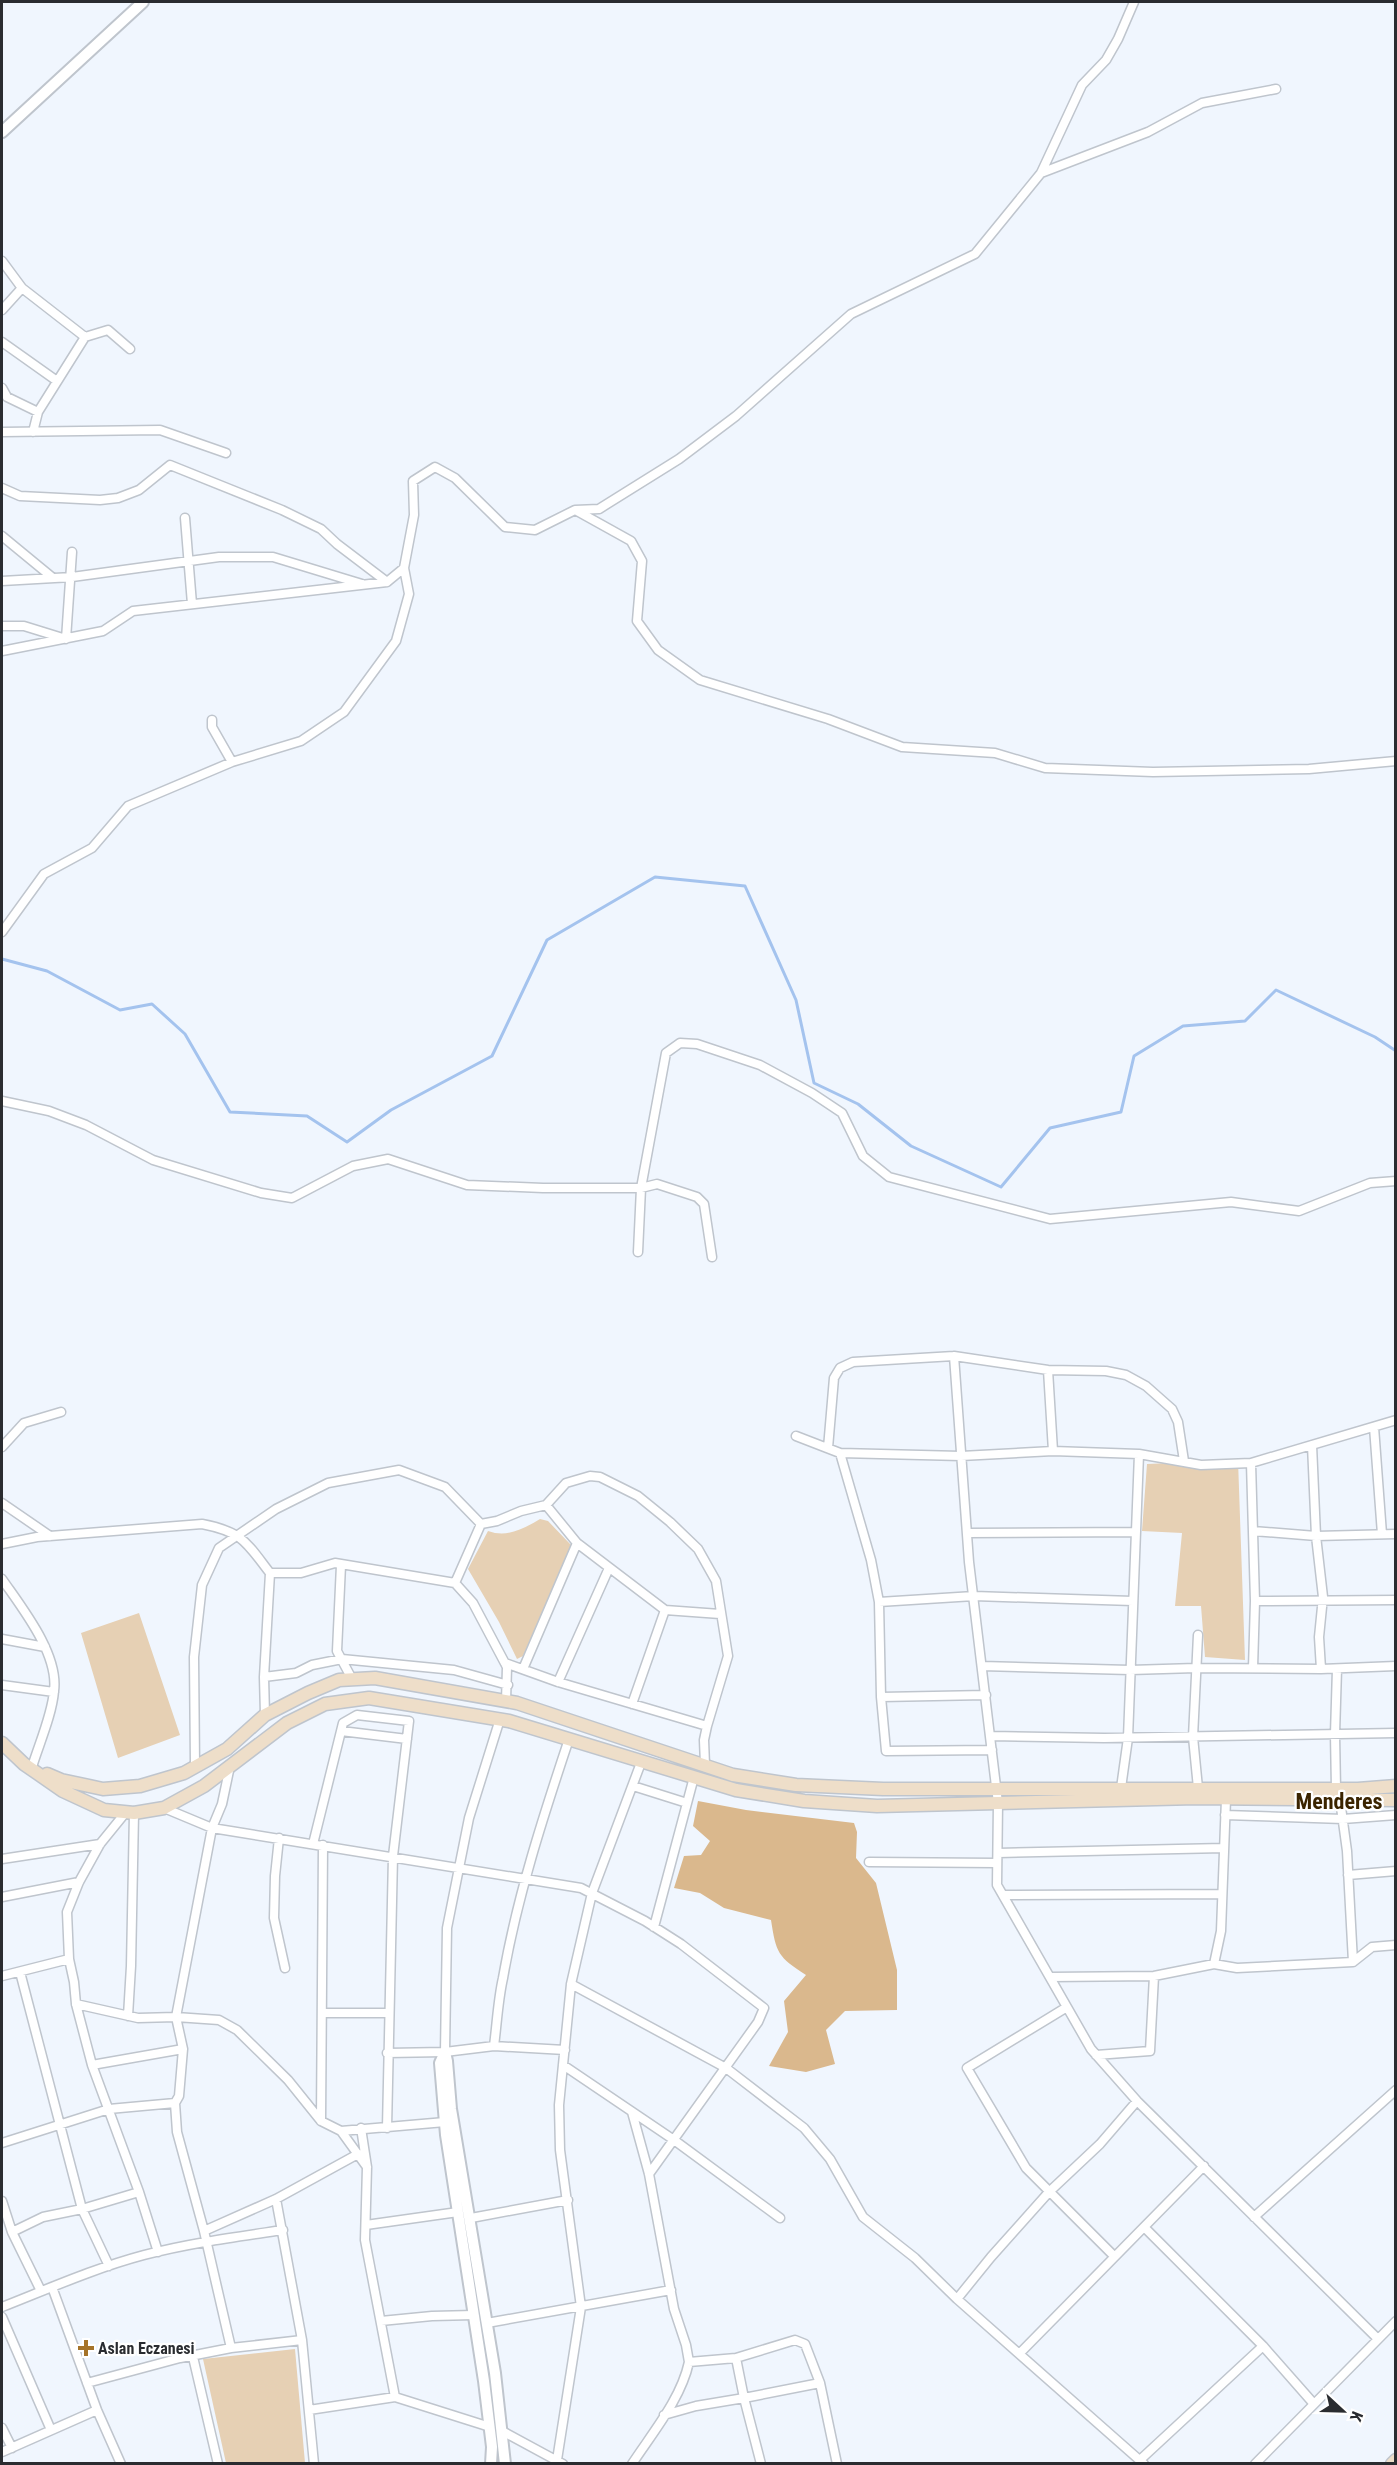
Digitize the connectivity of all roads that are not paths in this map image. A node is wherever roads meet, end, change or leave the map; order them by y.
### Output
1 (143, 2) edge
2 (1134, 2) edge
3 (1276, 89) dead end
4 (2, 132) edge
5 (1041, 173) junction
6 (2, 261) edge
7 (22, 288) junction
8 (2, 310) edge
9 (85, 337) junction
10 (2, 342) edge
11 (130, 349) dead end
12 (57, 381) junction
13 (2, 388) edge
14 (38, 412) junction
15 (2, 432) edge
16 (33, 432) junction
17 (226, 453) dead end
18 (2, 488) edge
19 (575, 510) junction
20 (185, 518) dead end
21 (2, 536) edge
22 (72, 552) dead end
23 (190, 560) junction
24 (404, 568) junction
25 (72, 577) junction
26 (53, 578) junction
27 (387, 582) junction
28 (2, 583) edge
29 (366, 585) junction
30 (192, 604) junction
31 (2, 626) edge
32 (66, 639) junction
33 (2, 651) edge
34 (212, 720) dead end
35 (1395, 761) edge
36 (232, 762) junction
37 (2, 932) edge
38 (2, 1101) edge
39 (1395, 1181) edge
40 (642, 1188) junction
41 (638, 1252) dead end
42 (712, 1257) dead end
43 (954, 1356) junction
44 (1048, 1370) junction
45 (62, 1413) dead end
46 (1395, 1420) edge
47 (1374, 1426) junction
48 (796, 1436) dead end
49 (1312, 1445) junction
50 (2, 1447) edge
51 (828, 1448) junction
52 (1053, 1451) junction
53 (840, 1453) junction
54 (1139, 1454) junction
55 (962, 1456) junction
56 (1184, 1461) junction
57 (1251, 1463) junction
58 (2, 1503) edge
59 (546, 1505) junction
60 (482, 1524) junction
61 (1253, 1531) junction
62 (1136, 1532) junction
63 (967, 1533) junction
64 (1382, 1534) junction
65 (1395, 1534) edge
66 (237, 1535) junction
67 (51, 1536) junction
68 (1316, 1536) junction
69 (577, 1543) junction
70 (2, 1544) edge
71 (341, 1565) junction
72 (609, 1568) junction
73 (270, 1573) junction
74 (2, 1579) edge
75 (455, 1583) junction
76 (974, 1596) junction
77 (1395, 1600) edge
78 (1134, 1601) junction
79 (1255, 1601) junction
80 (1323, 1601) junction
81 (879, 1602) junction
82 (664, 1610) junction
83 (720, 1614) junction
84 (1198, 1635) dead end
85 (2, 1640) edge
86 (45, 1647) junction
87 (342, 1659) junction
88 (505, 1663) junction
89 (982, 1666) junction
90 (1395, 1666) edge
91 (1197, 1668) junction
92 (1253, 1668) junction
93 (523, 1669) junction
94 (1337, 1669) junction
95 (1130, 1670) junction
96 (1322, 1670) junction
97 (264, 1677) junction
98 (352, 1679) junction
99 (558, 1682) junction
100 (508, 1684) junction
101 (2, 1685) edge
102 (54, 1692) junction
103 (986, 1695) junction
104 (881, 1697) junction
105 (506, 1701) junction
106 (632, 1704) junction
107 (265, 1715) junction
108 (500, 1719) junction
109 (707, 1726) junction
110 (341, 1731) junction
111 (1395, 1733) edge
112 (1335, 1734) junction
113 (991, 1736) junction
114 (1193, 1737) junction
115 (1128, 1738) junction
116 (407, 1739) junction
117 (569, 1739) junction
118 (2, 1743) edge
119 (992, 1750) junction
120 (642, 1760) junction
121 (705, 1765) junction
122 (28, 1766) junction
123 (195, 1766) junction
124 (230, 1766) junction
125 (694, 1777) junction
126 (633, 1786) junction
127 (1395, 1786) edge
128 (996, 1788) junction
129 (1121, 1788) junction
130 (1198, 1788) junction
131 (1338, 1794) junction
132 (1226, 1799) junction
133 (1395, 1800) edge
134 (687, 1803) junction
135 (998, 1803) junction
136 (164, 1808) junction
137 (130, 1812) junction
138 (1225, 1815) junction
139 (1395, 1815) edge
140 (1343, 1819) junction
141 (213, 1828) junction
142 (279, 1838) junction
143 (100, 1844) junction
144 (313, 1844) junction
145 (323, 1845) junction
146 (1224, 1848) junction
147 (393, 1856) junction
148 (998, 1858) junction
149 (2, 1859) edge
150 (868, 1862) dead end
151 (460, 1867) junction
152 (1395, 1871) edge
153 (1348, 1875) junction
154 (527, 1878) junction
155 (79, 1882) junction
156 (592, 1893) junction
157 (1222, 1894) junction
158 (1003, 1895) junction
159 (2, 1897) edge
160 (654, 1927) junction
161 (1395, 1945) edge
162 (69, 1959) junction
163 (1353, 1962) junction
164 (1214, 1964) junction
165 (285, 1968) dead end
166 (20, 1972) junction
167 (2, 1976) edge
168 (1154, 1976) junction
169 (1050, 1977) junction
170 (571, 1984) junction
171 (76, 2004) junction
172 (1067, 2007) junction
173 (322, 2013) junction
174 (388, 2013) junction
175 (128, 2016) junction
176 (176, 2017) junction
177 (494, 2046) junction
178 (183, 2049) junction
179 (565, 2050) junction
180 (445, 2052) junction
181 (387, 2053) junction
182 (1096, 2055) junction
183 (92, 2065) junction
184 (563, 2065) junction
185 (726, 2068) junction
186 (1395, 2090) edge
187 (1137, 2101) junction
188 (175, 2103) junction
189 (109, 2109) junction
190 (632, 2112) junction
191 (321, 2121) junction
192 (445, 2122) junction
193 (60, 2126) junction
194 (361, 2128) junction
195 (387, 2128) junction
196 (341, 2131) junction
197 (674, 2140) junction
198 (2, 2143) edge
199 (358, 2154) junction
200 (1203, 2166) junction
201 (368, 2167) junction
202 (649, 2174) junction
203 (139, 2192) junction
204 (1049, 2192) junction
205 (276, 2199) junction
206 (568, 2200) junction
207 (2, 2201) edge
208 (82, 2209) junction
209 (458, 2212) junction
210 (1254, 2217) junction
211 (471, 2218) junction
212 (780, 2218) dead end
213 (366, 2225) junction
214 (1144, 2227) junction
215 (283, 2230) junction
216 (204, 2231) junction
217 (12, 2232) junction
218 (205, 2241) junction
219 (158, 2252) junction
220 (1114, 2256) junction
221 (109, 2266) junction
222 (52, 2288) junction
223 (671, 2290) junction
224 (41, 2291) junction
225 (957, 2299) junction
226 (2, 2307) edge
227 (581, 2307) junction
228 (474, 2315) junction
229 (2, 2317) edge
230 (1395, 2320) edge
231 (381, 2321) junction
232 (487, 2323) junction
233 (1377, 2338) junction
234 (302, 2340) junction
235 (1263, 2346) junction
236 (231, 2348) junction
237 (1020, 2353) junction
238 (193, 2357) junction
239 (736, 2358) junction
240 (689, 2362) junction
241 (87, 2383) junction
242 (820, 2383) junction
243 (395, 2397) junction
244 (744, 2398) junction
245 (1314, 2404) junction
246 (97, 2410) junction
247 (309, 2410) junction
248 (664, 2415) junction
249 (490, 2427) junction
250 (2, 2428) edge
251 (51, 2430) junction
252 (501, 2432) junction
253 (12, 2448) junction
254 (2, 2452) edge
255 (1395, 2460) edge
256 (1143, 2461) edge
257 (560, 2462) edge
258 (121, 2463) edge
259 (218, 2463) edge
260 (314, 2463) edge
261 (491, 2463) edge
262 (505, 2463) edge
263 (632, 2463) edge
264 (761, 2463) edge
265 (837, 2463) edge
266 (1255, 2463) edge
267 (1392, 2463) edge

1 - 4 street
2 - 5 street
3 - 5 street
5 - 19 street
6 - 7 street
7 - 8 street
7 - 9 street
9 - 11 street
9 - 12 street
10 - 12 street
12 - 14 street
13 - 14 street
14 - 16 street
15 - 16 street
16 - 17 street
18 - 27 street
19 - 24 street
19 - 35 street
20 - 23 street
21 - 26 street
22 - 25 street
23 - 25 street
23 - 29 street
23 - 30 street
24 - 27 street
24 - 36 street
25 - 26 street
25 - 32 street
26 - 28 street
27 - 29 street
29 - 30 street
30 - 32 street
31 - 32 street
32 - 33 street
34 - 36 street
36 - 37 street
38 - 40 street
39 - 40 street
40 - 41 street
40 - 42 street
43 - 44 street
43 - 51 street
43 - 55 street
44 - 52 street
44 - 56 street
45 - 50 street
46 - 47 street
47 - 49 street
47 - 64 street
48 - 51 street
49 - 57 street
49 - 68 street
51 - 53 street
52 - 54 street
52 - 55 street
53 - 55 street
53 - 81 street
54 - 56 street
54 - 62 street
55 - 63 street
56 - 57 street
57 - 61 street
58 - 67 street
59 - 60 street
59 - 69 street
59 - 83 street
60 - 66 street
60 - 75 street
61 - 68 street
61 - 79 street
62 - 63 street
62 - 78 street
63 - 76 street
64 - 65 street
64 - 68 street
66 - 67 street
66 - 73 street
66 - 123 street
67 - 70 street
68 - 80 street
69 - 72 street
69 - 93 street
71 - 73 street
71 - 75 street
71 - 87 street
72 - 82 street
72 - 99 street
73 - 97 street
74 - 86 street
75 - 88 street
76 - 78 street
76 - 81 street
76 - 89 street
77 - 80 street
78 - 95 street
79 - 80 street
79 - 92 street
80 - 96 street
81 - 104 street
82 - 83 street
82 - 106 street
83 - 109 street
84 - 91 street
85 - 86 street
86 - 102 street
87 - 97 street
87 - 98 street
87 - 100 street
88 - 93 street
88 - 100 street
89 - 95 street
89 - 103 street
90 - 94 street
91 - 92 street
91 - 95 street
91 - 114 street
92 - 96 street
93 - 99 street
94 - 96 street
94 - 112 street
95 - 115 street
97 - 107 street
98 - 105 main road
98 - 107 main road
99 - 106 street
100 - 105 street
101 - 102 street
102 - 122 street
103 - 104 street
103 - 113 street
104 - 119 street
105 - 121 main road
106 - 109 street
107 - 123 main road
108 - 117 main road
108 - 124 main road
108 - 151 street
109 - 121 street
110 - 116 street
110 - 116 street
110 - 144 street
111 - 112 street
112 - 114 street
112 - 131 street
113 - 115 street
113 - 119 street
114 - 115 street
114 - 130 street
115 - 129 street
116 - 147 street
117 - 120 main road
117 - 154 street
118 - 122 main road
119 - 128 street
120 - 125 main road
120 - 126 street
121 - 128 main road
122 - 123 main road
122 - 137 main road
124 - 136 main road
124 - 141 street
125 - 134 street
125 - 135 main road
126 - 134 street
126 - 156 street
127 - 131 main road
128 - 129 main road
128 - 135 street
129 - 130 main road
130 - 131 main road
131 - 132 main road
131 - 133 main road
131 - 140 street
132 - 135 main road
132 - 138 street
134 - 160 street
135 - 148 street
136 - 137 main road
136 - 141 street
137 - 143 street
137 - 175 street
138 - 140 street
138 - 146 street
139 - 140 street
140 - 153 street
141 - 142 street
141 - 176 street
142 - 144 street
142 - 165 street
143 - 149 street
143 - 155 street
144 - 145 street
145 - 147 street
145 - 173 street
146 - 148 street
146 - 157 street
147 - 151 street
147 - 174 street
148 - 150 street
148 - 158 street
151 - 154 street
151 - 180 street
152 - 153 street
153 - 163 street
154 - 156 street
154 - 177 street
155 - 159 street
155 - 162 street
156 - 160 street
156 - 170 street
157 - 158 street
157 - 164 street
158 - 169 street
160 - 185 street
161 - 163 street
162 - 166 street
162 - 171 street
163 - 164 street
164 - 168 street
166 - 167 street
166 - 193 street
168 - 169 street
168 - 182 street
169 - 172 street
170 - 179 street
170 - 185 street
171 - 175 street
171 - 183 street
172 - 182 street
172 - 204 street
173 - 174 street
173 - 191 street
174 - 181 street
175 - 176 street
176 - 178 street
176 - 191 street
177 - 179 street
177 - 180 street
178 - 183 street
178 - 188 street
179 - 184 street
180 - 181 street
180 - 192 street
180 - 211 street
181 - 195 street
182 - 187 street
183 - 189 street
184 - 190 street
184 - 206 street
185 - 197 street
185 - 225 street
186 - 210 street
187 - 200 street
187 - 204 street
188 - 189 street
188 - 216 street
189 - 193 street
189 - 203 street
190 - 197 street
190 - 202 street
191 - 196 street
192 - 195 street
192 - 209 street
193 - 198 street
193 - 208 street
194 - 195 street
194 - 196 street
194 - 201 street
196 - 199 street
197 - 202 street
197 - 212 street
199 - 201 street
199 - 205 street
200 - 210 street
200 - 214 street
201 - 213 street
202 - 223 street
203 - 208 street
203 - 219 street
204 - 220 street
204 - 225 street
205 - 215 street
205 - 216 street
206 - 211 street
206 - 227 street
207 - 217 street
208 - 217 street
208 - 221 street
209 - 213 street
209 - 228 street
210 - 233 street
211 - 232 street
213 - 231 street
214 - 220 street
214 - 235 street
215 - 218 street
215 - 234 street
216 - 218 street
217 - 224 street
218 - 219 street
218 - 236 street
219 - 221 street
220 - 237 street
221 - 222 street
222 - 224 street
222 - 241 street
223 - 227 street
223 - 240 street
224 - 226 street
225 - 237 street
227 - 232 street
227 - 257 street
228 - 231 street
228 - 249 street
229 - 251 street
230 - 233 street
231 - 243 street
232 - 252 street
233 - 245 street
234 - 236 street
234 - 247 street
235 - 245 street
235 - 256 street
236 - 238 street
237 - 256 street
238 - 241 street
238 - 259 street
239 - 240 street
239 - 242 street
239 - 244 street
240 - 248 street
241 - 246 street
242 - 244 street
242 - 265 street
243 - 247 street
243 - 249 street
244 - 248 street
244 - 264 street
245 - 266 street
246 - 251 street
246 - 258 street
247 - 260 street
248 - 263 street
249 - 261 street
250 - 253 street
251 - 253 street
252 - 257 street
252 - 262 street
253 - 254 street
255 - 267 main road

